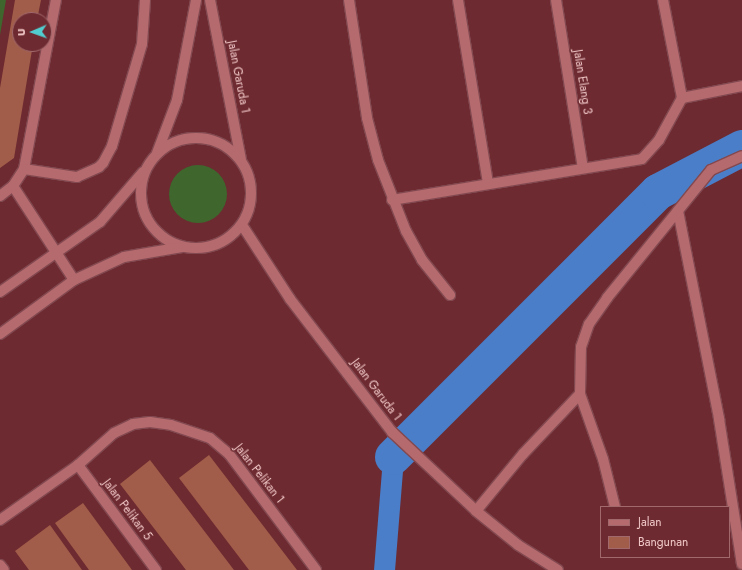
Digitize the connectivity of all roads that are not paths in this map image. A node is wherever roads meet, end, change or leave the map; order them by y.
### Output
1 (56, 0) edge
2 (145, 0) edge
3 (196, 0) edge
4 (210, 0) edge
5 (349, 0) edge
6 (458, 0) edge
7 (556, 0) edge
8 (663, 0) edge
9 (742, 86) edge
10 (682, 98) junction
11 (157, 153) junction
12 (742, 156) edge
13 (241, 160) junction
14 (146, 168) junction
15 (583, 168) junction
16 (24, 169) junction
17 (488, 184) junction
18 (12, 186) junction
19 (0, 196) edge
20 (392, 200) junction
21 (678, 211) junction
22 (242, 225) junction
23 (184, 247) junction
24 (54, 253) junction
25 (74, 280) junction
26 (0, 292) edge
27 (450, 295) dead end
28 (0, 334) edge
29 (580, 394) junction
30 (78, 465) junction
31 (615, 506) edge
32 (476, 511) junction
33 (0, 520) edge
34 (742, 564) edge
35 (0, 565) edge
36 (4, 570) edge
37 (156, 570) edge
38 (316, 570) edge
39 (558, 570) edge

1 - 16 street
2 - 16 street
3 - 11 street
4 - 13 street, Jalan Garuda 1
5 - 20 street
6 - 17 street
7 - 15 street, Jalan Elang 3
8 - 10 street
9 - 10 street
10 - 15 street
11 - 13 street
11 - 14 street
12 - 21 street
13 - 22 street
14 - 23 street
14 - 24 street
15 - 17 street
16 - 18 street
17 - 20 street
18 - 19 street
18 - 24 street
20 - 27 street
21 - 29 street
21 - 34 street
22 - 23 street
22 - 32 street, Jalan Garuda 1
23 - 25 street
24 - 25 street
24 - 26 street
25 - 28 street
29 - 31 street
29 - 32 street
30 - 33 street, Jalan Pelikan 1
30 - 37 street, Jalan Pelikan 5
30 - 38 street, Jalan Pelikan 1
32 - 39 street, Jalan Garuda 1
35 - 36 street

